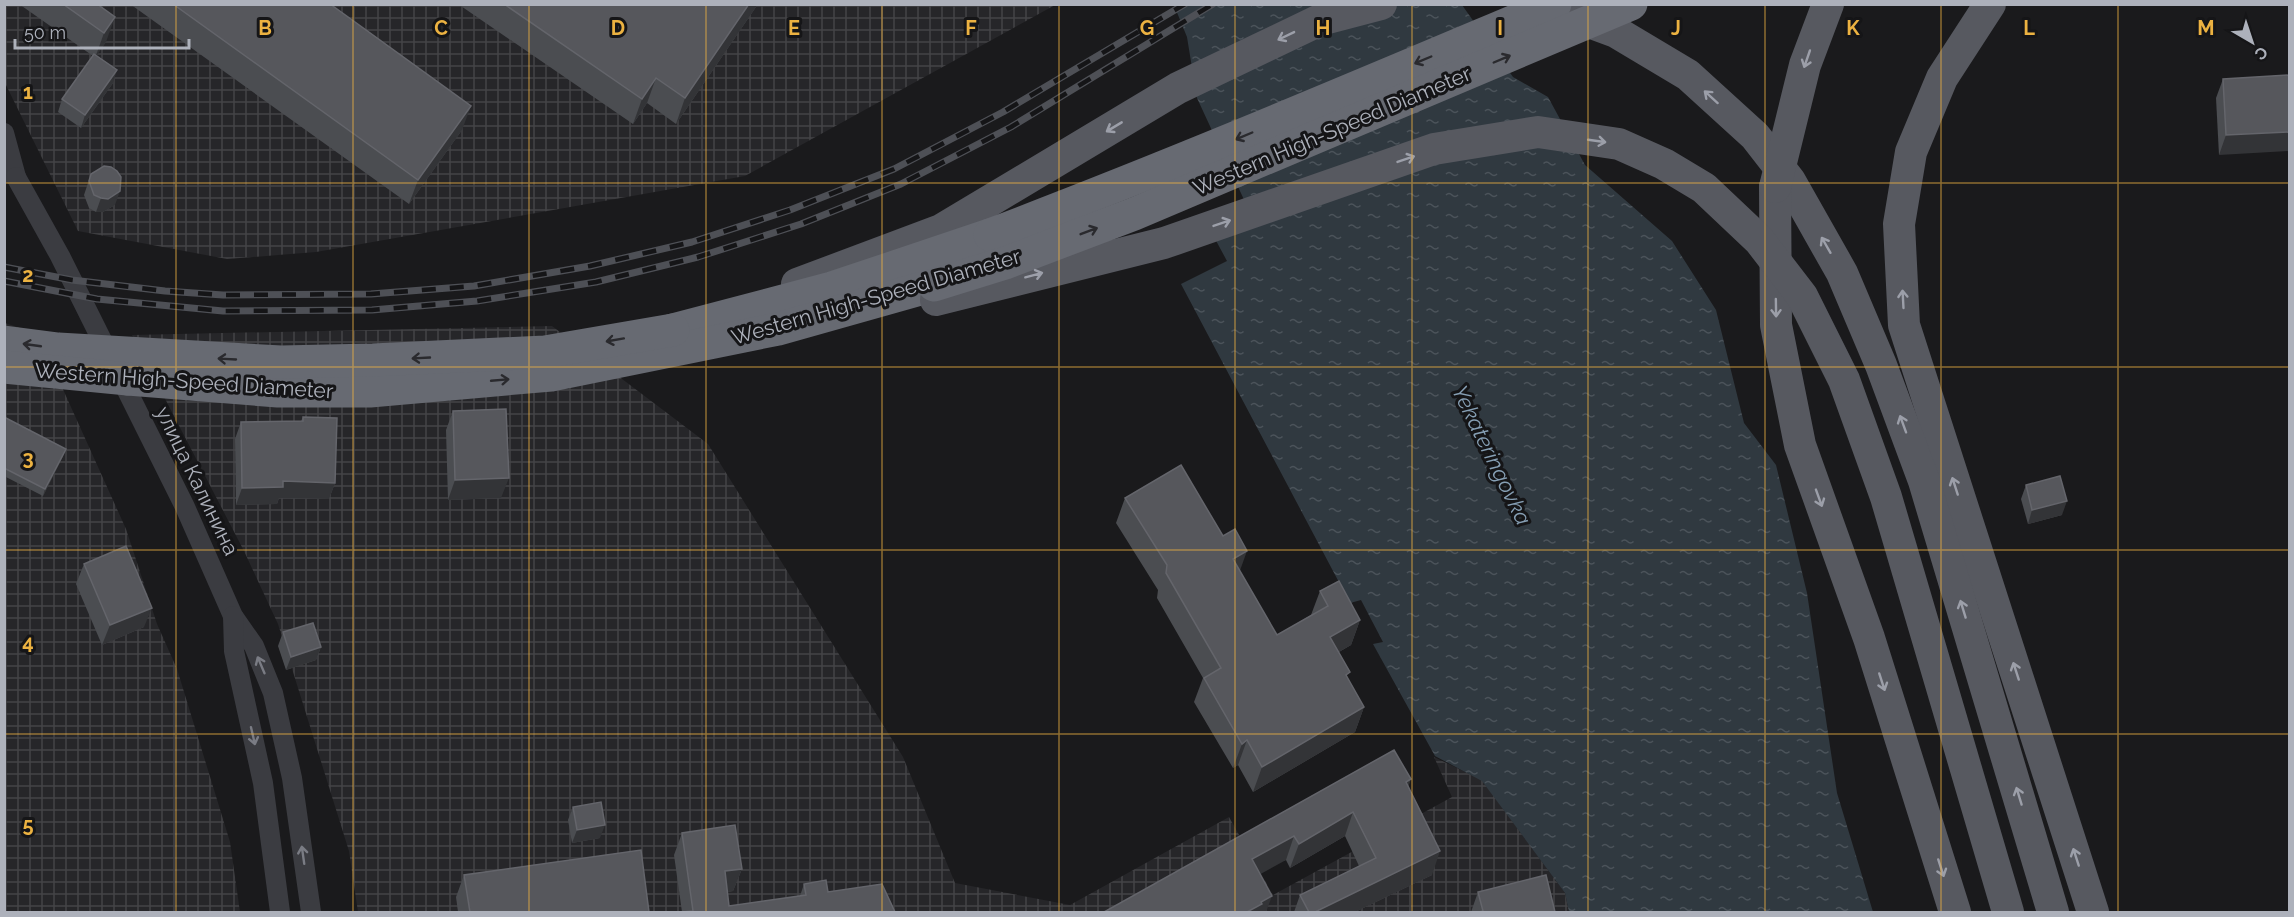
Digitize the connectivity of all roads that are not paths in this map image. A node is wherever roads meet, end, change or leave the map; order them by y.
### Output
1 (1381, 4) edge
2 (1532, 4) edge
3 (1555, 4) edge
4 (1630, 4) edge
5 (1828, 4) edge
6 (1990, 4) edge
7 (4, 133) edge
8 (10, 173) edge
9 (778, 329) junction
10 (673, 330) junction
11 (4, 342) edge
12 (4, 367) edge
13 (233, 616) junction
14 (280, 912) edge
15 (310, 912) edge
16 (1955, 912) edge
17 (2008, 912) edge
18 (2053, 912) edge
19 (2093, 912) edge

1 -> 10 main road
18 -> 2 main road, bridge
3 -> 10 highway, Western High-Speed Diameter, bridge
9 -> 4 highway, Western High-Speed Diameter, bridge
5 -> 16 main road, bridge
19 -> 6 main road
7 - 8 street, улица Калинина
8 - 13 street, улица Калинина
12 -> 9 highway, Western High-Speed Diameter, bridge
9 -> 17 main road, bridge
10 -> 11 highway, Western High-Speed Diameter, bridge
13 -> 14 street, улица Калинина
15 -> 13 street, улица Калинина

